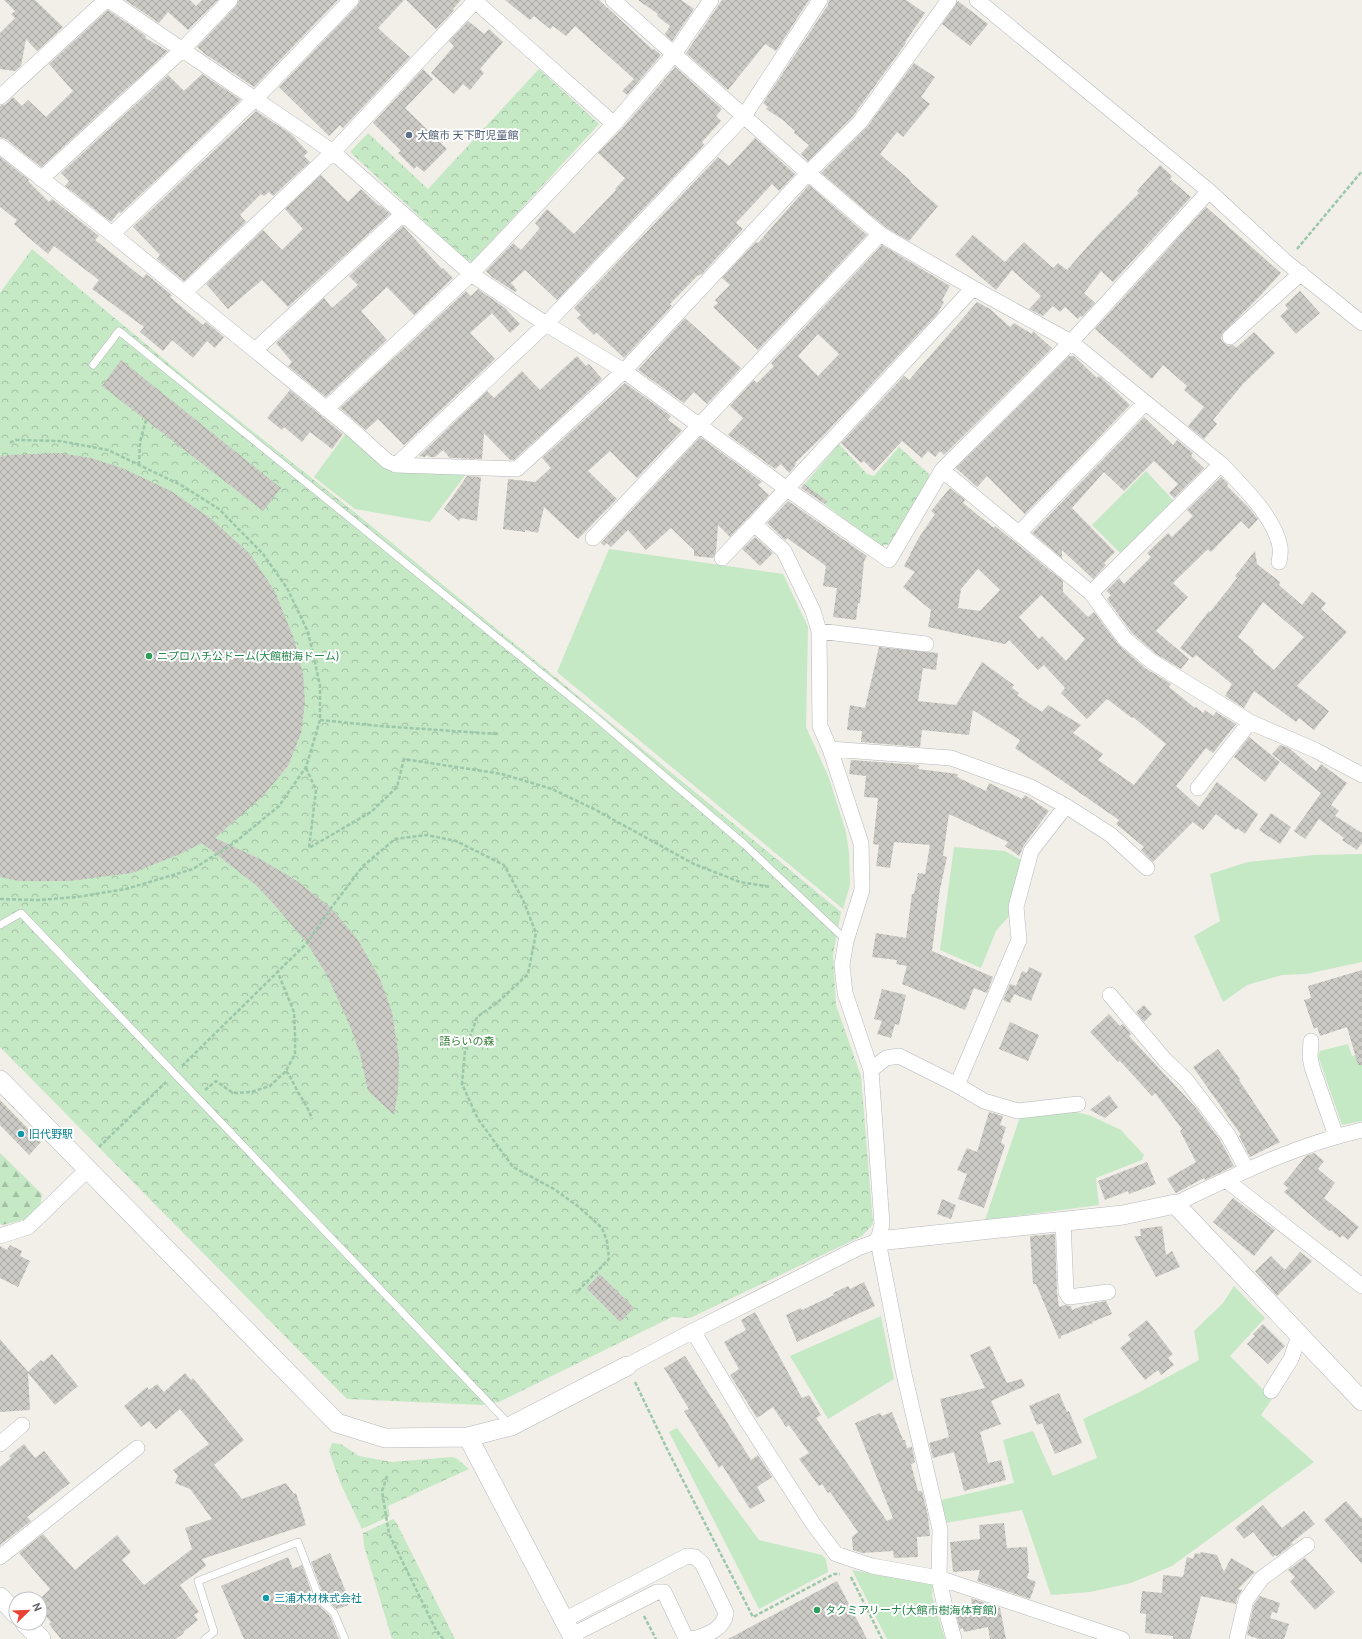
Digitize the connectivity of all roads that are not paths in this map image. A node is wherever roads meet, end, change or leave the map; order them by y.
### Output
1 (108, 0) edge
2 (230, 0) edge
3 (351, 0) edge
4 (475, 0) edge
5 (613, 0) edge
6 (711, 0) edge
7 (820, 0) edge
8 (949, 0) edge
9 (977, 0) edge
10 (182, 50) junction
11 (674, 54) junction
12 (0, 98) edge
13 (255, 99) junction
14 (744, 116) junction
15 (614, 124) junction
16 (0, 146) edge
17 (333, 152) junction
18 (808, 173) junction
19 (41, 179) junction
20 (1209, 190) junction
21 (403, 214) junction
22 (112, 234) junction
23 (880, 234) junction
24 (471, 274) junction
25 (1301, 274) junction
26 (973, 288) junction
27 (185, 292) junction
28 (1362, 323) edge
29 (546, 324) junction
30 (1230, 337) dead end
31 (1071, 342) junction
32 (255, 350) junction
33 (93, 365) dead end
34 (624, 371) junction
35 (1145, 403) junction
36 (326, 409) junction
37 (699, 425) junction
38 (1221, 464) junction
39 (396, 465) junction
40 (942, 470) junction
41 (786, 489) junction
42 (754, 524) junction
43 (1019, 534) junction
44 (593, 538) dead end
45 (722, 558) dead end
46 (1280, 562) dead end
47 (1091, 593) junction
48 (819, 631) junction
49 (926, 644) dead end
50 (1250, 722) junction
51 (830, 749) junction
52 (1362, 774) edge
53 (1198, 788) dead end
54 (1066, 806) junction
55 (1147, 868) dead end
56 (0, 925) edge
57 (846, 941) junction
58 (1110, 995) dead end
59 (1311, 1041) dead end
60 (871, 1070) junction
61 (0, 1080) edge
62 (957, 1085) junction
63 (1078, 1104) dead end
64 (1362, 1130) edge
65 (1336, 1136) junction
66 (87, 1170) junction
67 (1247, 1170) junction
68 (1226, 1180) junction
69 (1175, 1204) junction
70 (1063, 1221) junction
71 (0, 1236) edge
72 (878, 1241) junction
73 (1362, 1286) edge
74 (1108, 1292) dead end
75 (693, 1331) junction
76 (1299, 1336) junction
77 (627, 1366) joint
78 (1271, 1391) dead end
79 (1362, 1401) edge
80 (22, 1425) dead end
81 (511, 1426) junction
82 (468, 1437) junction
83 (0, 1444) edge
84 (137, 1448) dead end
85 (1307, 1545) dead end
86 (0, 1557) edge
87 (939, 1578) junction
88 (0, 1597) edge
89 (8, 1606) edge
90 (33, 1631) edge
91 (570, 1631) edge
92 (41, 1639) edge
93 (205, 1639) edge
94 (345, 1639) edge
95 (692, 1639) edge
96 (954, 1639) edge
97 (1122, 1639) edge
98 (1237, 1639) edge

1 - 10 street
1 - 12 street
2 - 10 street
3 - 13 street
4 - 15 street
4 - 17 street
5 - 11 street
6 - 11 street
7 - 14 street
8 - 18 street
9 - 20 street
10 - 13 street
10 - 19 street
11 - 14 street
11 - 15 street
13 - 17 street
13 - 22 street
14 - 18 street
14 - 29 street
15 - 24 street
16 - 19 street
17 - 21 street
17 - 27 street
18 - 23 street
18 - 34 street
19 - 22 street
20 - 25 street
20 - 31 street
21 - 24 street
21 - 32 street
22 - 27 street
23 - 26 street
23 - 37 street
24 - 29 street
24 - 36 street
25 - 28 street
25 - 30 street
26 - 31 street
26 - 41 street
27 - 32 street
29 - 34 street
29 - 39 street
31 - 35 street
31 - 40 street
32 - 36 street
33 - 57 lane
34 - 37 street
34 - 39 street
35 - 38 street
35 - 43 street
36 - 39 street
37 - 41 street
37 - 44 street
38 - 46 street
38 - 47 street
40 - 41 street
40 - 43 street
41 - 42 street
42 - 45 street
42 - 48 street
43 - 47 street
47 - 50 street
48 - 49 street
48 - 51 street
50 - 52 street
50 - 53 street
51 - 54 street
51 - 57 street
54 - 55 street
54 - 62 street
56 - 81 lane
57 - 60 street
58 - 67 street
59 - 65 street
60 - 62 street
60 - 72 street
61 - 66 street
62 - 63 street
64 - 65 street
65 - 67 street
66 - 71 street
66 - 82 street
67 - 68 street
68 - 69 street
68 - 73 street
69 - 70 street
69 - 76 street
70 - 72 street
70 - 74 street
72 - 75 street
72 - 87 street
75 - 77 street
75 - 87 street
76 - 78 street
76 - 79 street
77 - 81 street
80 - 83 street
81 - 82 street
82 - 91 street
84 - 86 street
85 - 98 street
87 - 96 street
87 - 97 street
88 - 89 street
90 - 92 street
91 - 95 street
91 - 95 street
93 - 94 lane

